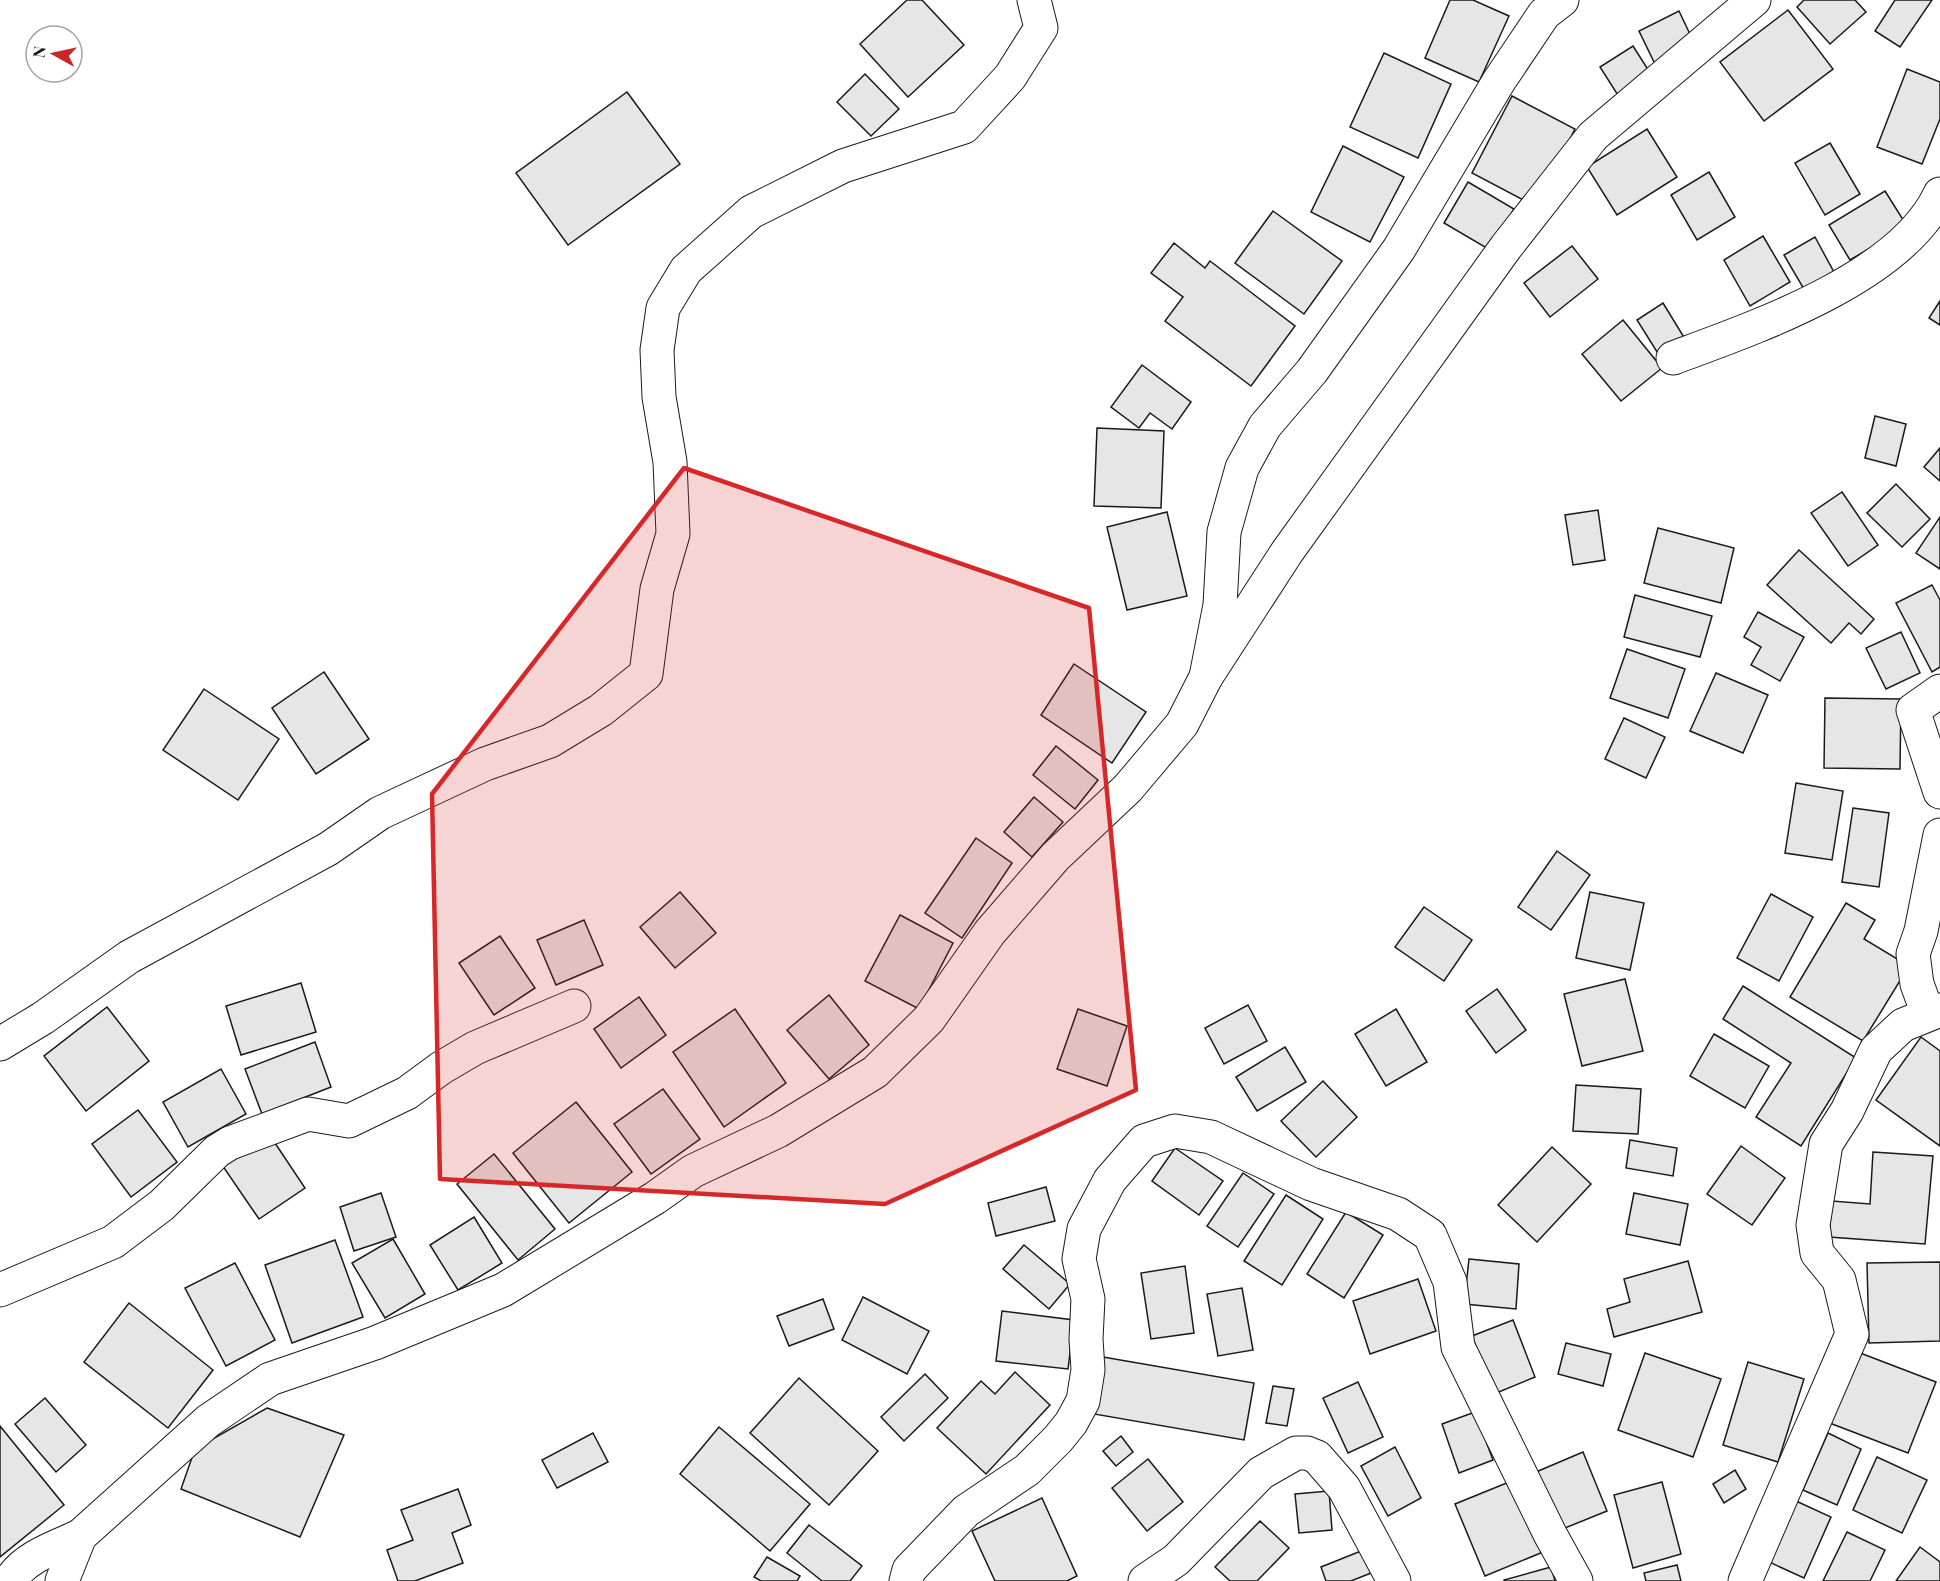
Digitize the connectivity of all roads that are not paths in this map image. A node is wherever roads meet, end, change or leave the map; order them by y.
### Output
1 (1034, 0) edge
2 (1562, 0) edge
3 (1754, 0) edge
4 (1940, 194) edge
5 (1673, 358) dead end
6 (1206, 677) junction
7 (1940, 691) edge
8 (1940, 792) edge
9 (1940, 835) edge
10 (574, 1006) dead end
11 (1934, 1012) edge
12 (0, 1044) edge
13 (0, 1290) edge
14 (80, 1536) junction
15 (10, 1581) edge
16 (62, 1581) edge
17 (906, 1581) edge
18 (1145, 1581) edge
19 (1394, 1581) edge
20 (1576, 1581) edge
21 (1746, 1581) edge

1 - 12 main road
2 - 6 main road
3 - 6 main road
4 - 5 main road
6 - 14 main road
7 - 8 main road
9 - 11 main road
10 - 13 main road
11 - 21 main road
14 - 15 main road
14 - 16 main road
17 - 20 main road
18 - 19 main road

